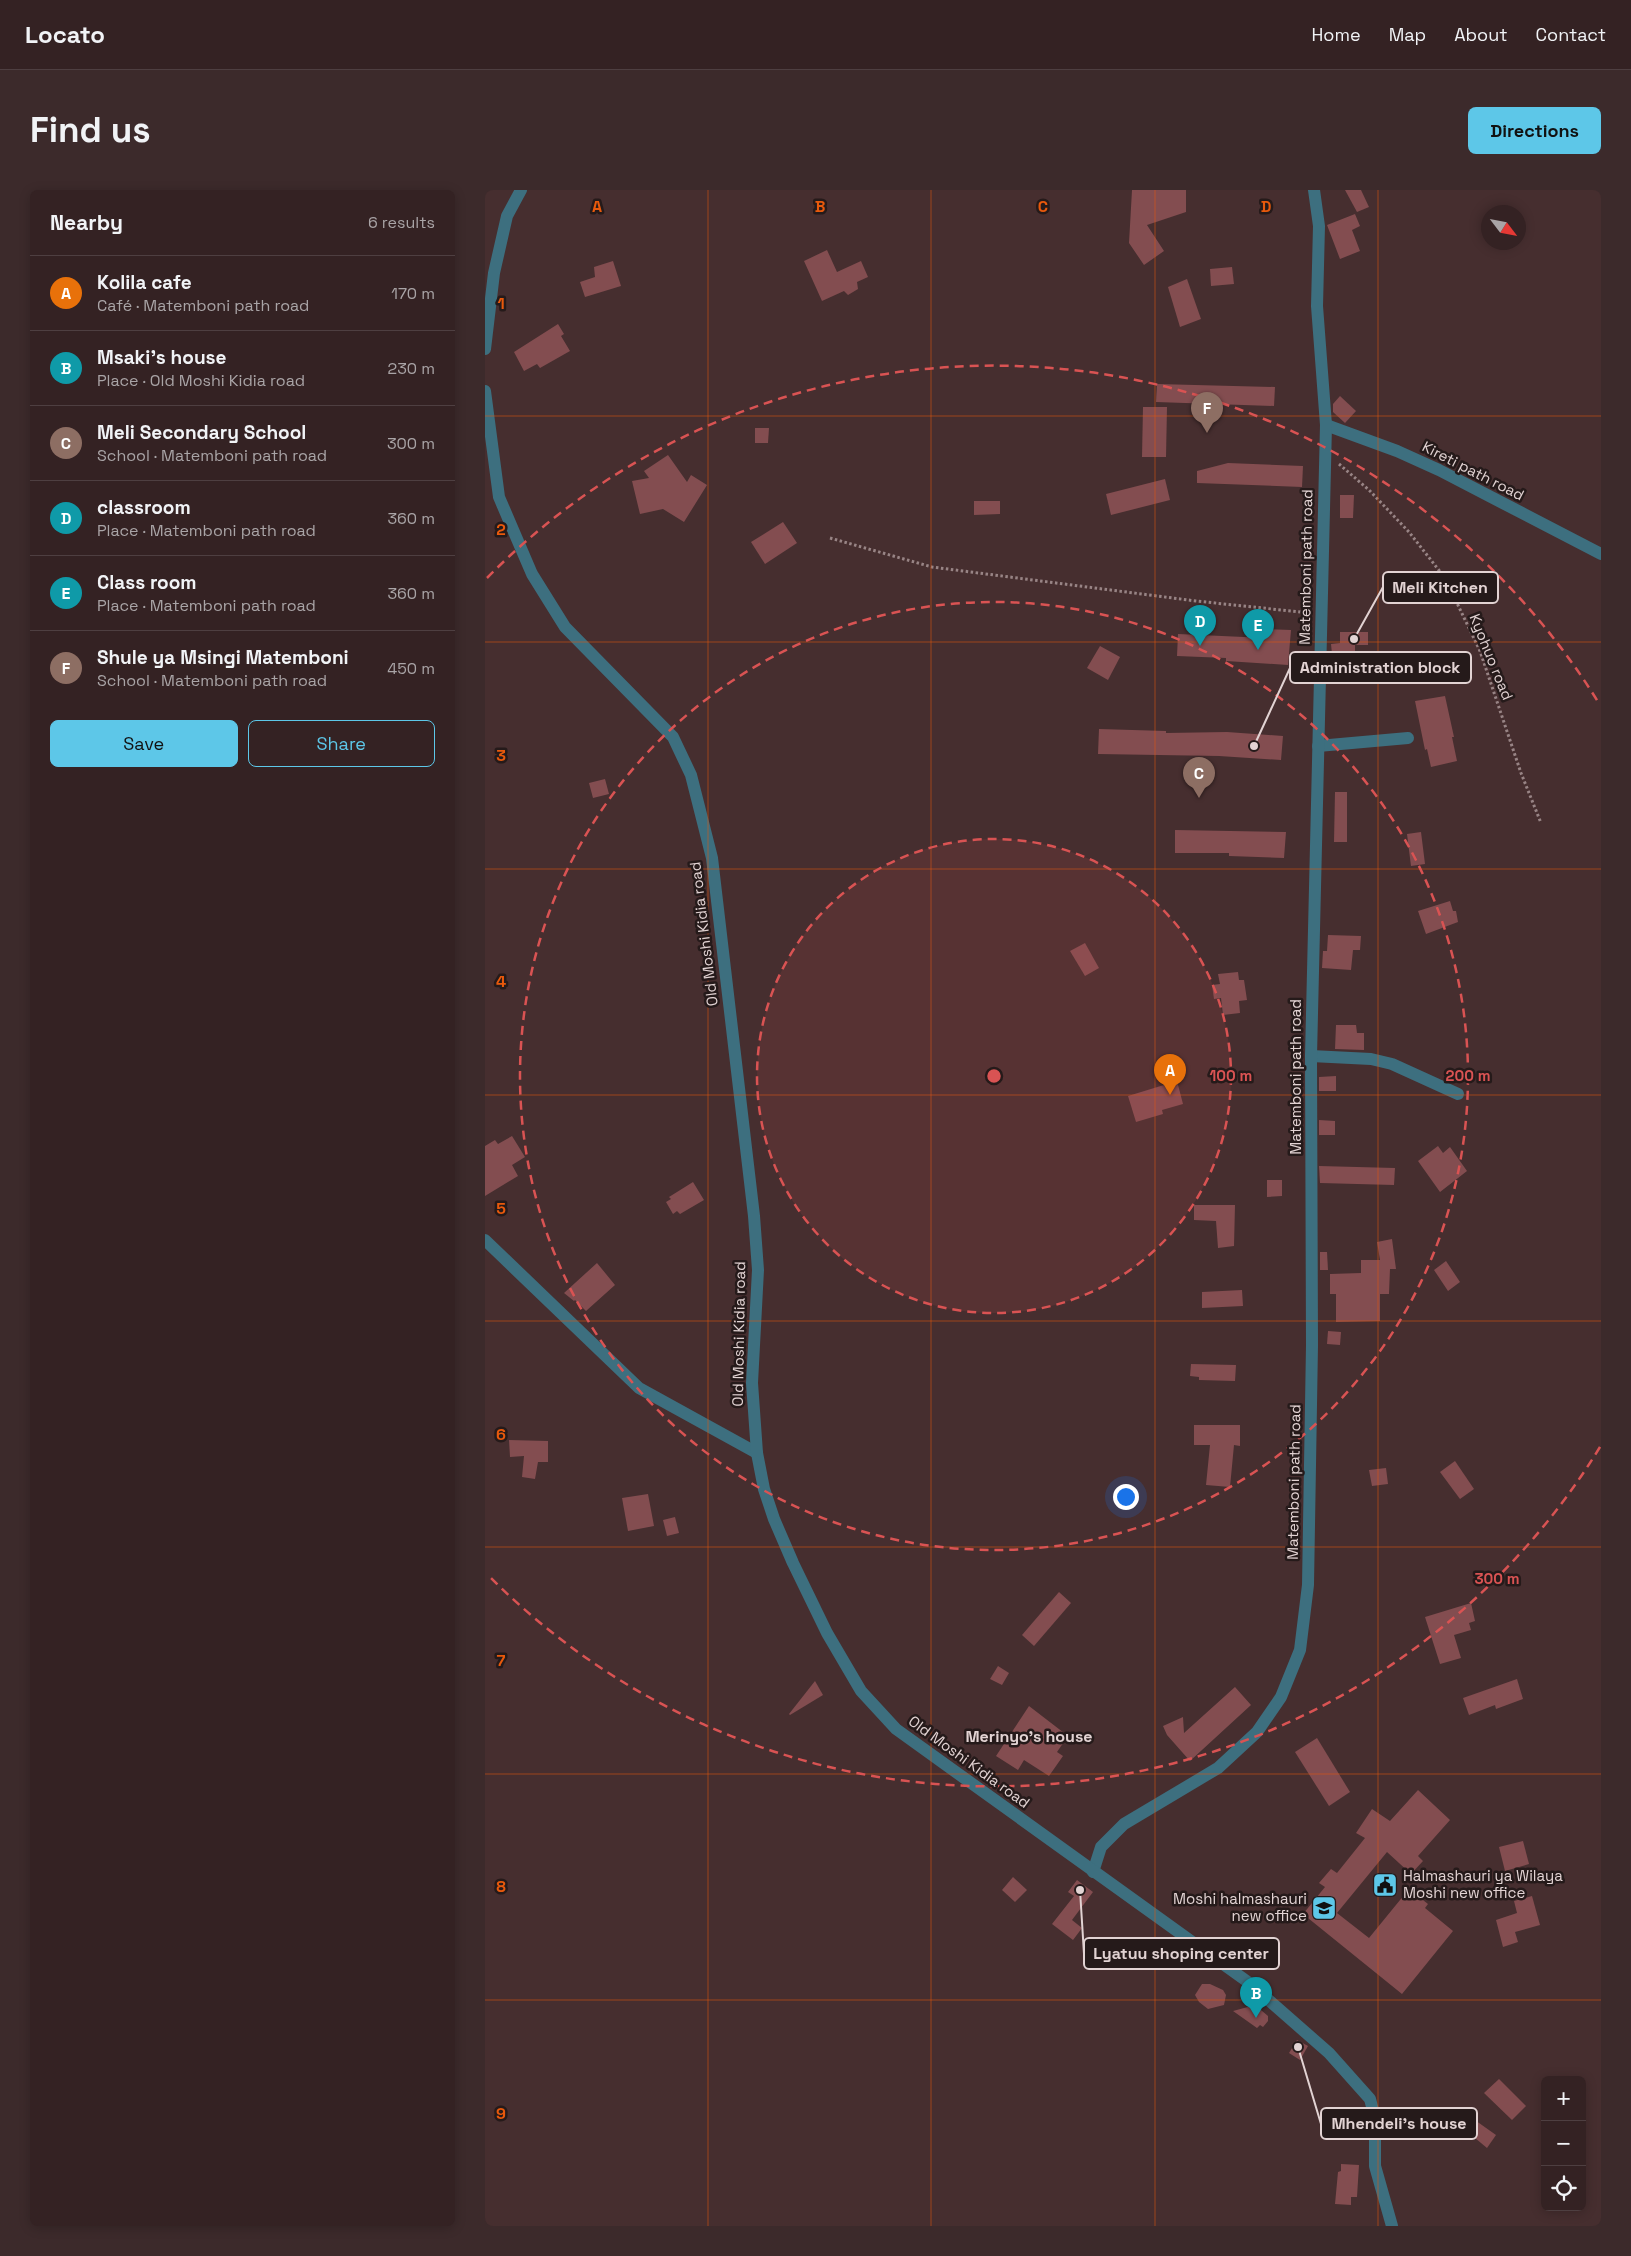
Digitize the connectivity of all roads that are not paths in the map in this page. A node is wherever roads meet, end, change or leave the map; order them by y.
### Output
1 (521, 190) edge
2 (1314, 190) edge
3 (485, 349) edge
4 (485, 390) edge
5 (1326, 426) junction
6 (1601, 554) edge
7 (1408, 738) dead end
8 (1318, 746) junction
9 (1311, 1056) junction
10 (1458, 1094) dead end
11 (485, 1240) edge
12 (757, 1453) junction
13 (1093, 1872) junction
14 (1392, 2226) edge

1 - 3 street
2 - 5 street, Matemboni path road
4 - 12 street, Old Moshi Kidia road
5 - 6 street, Kireti path road
5 - 8 street, Matemboni path road
7 - 8 street
8 - 9 street, Matemboni path road
9 - 10 street
9 - 13 street, Matemboni path road
11 - 12 street
12 - 13 street, Old Moshi Kidia road
13 - 14 street, Old Moshi Kidia road

